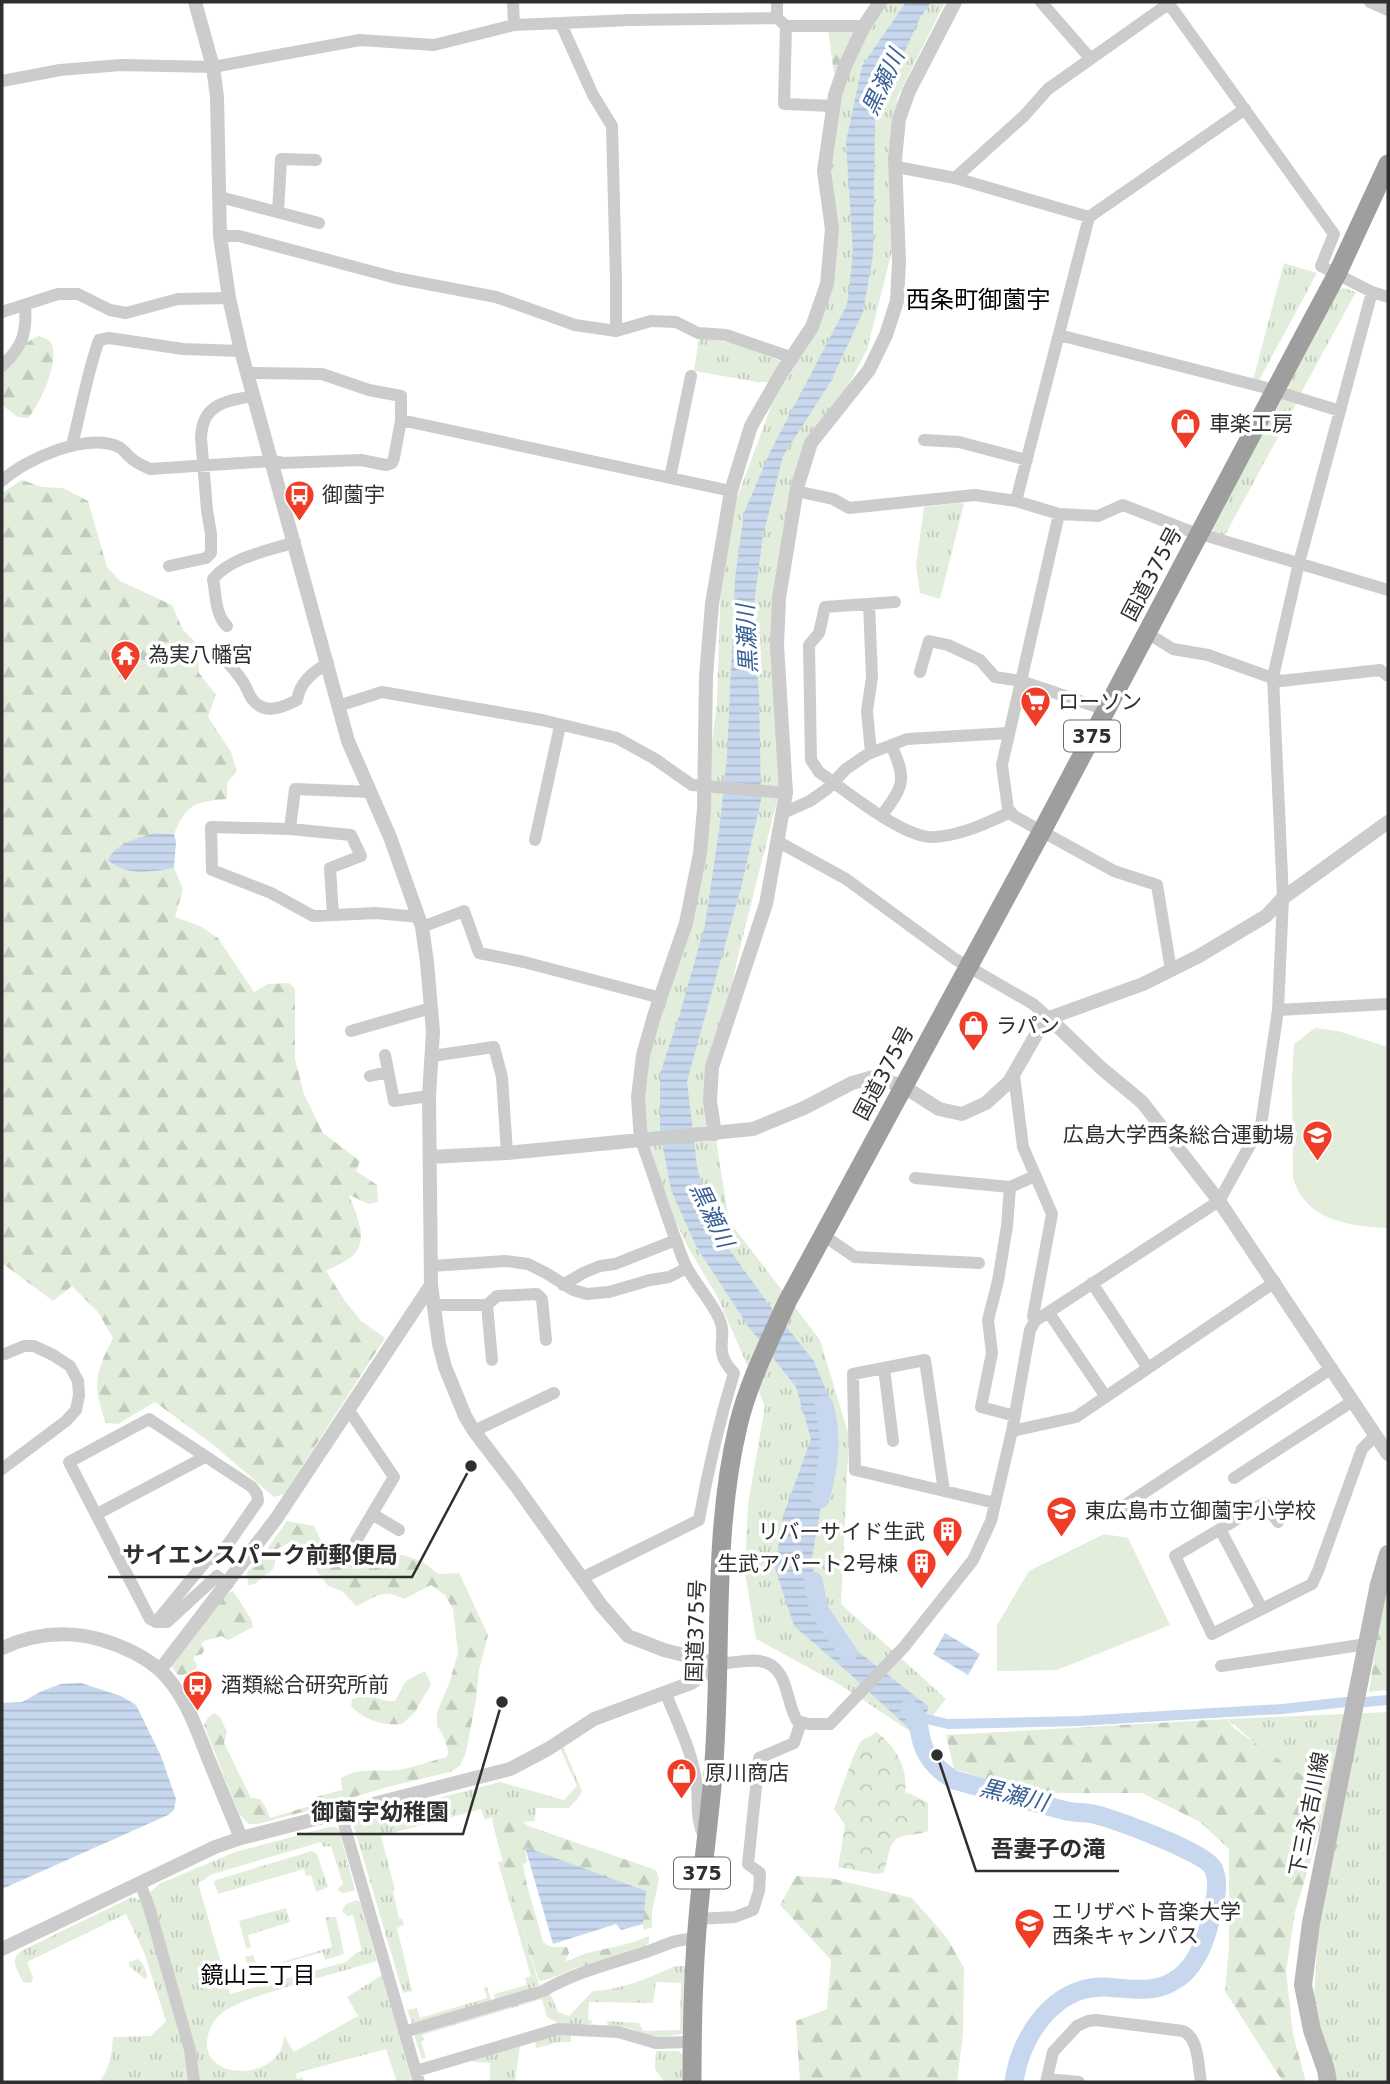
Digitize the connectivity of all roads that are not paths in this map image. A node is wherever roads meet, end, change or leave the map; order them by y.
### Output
1 (195, 2) edge
2 (513, 2) edge
3 (777, 2) edge
4 (880, 2) edge
5 (955, 2) edge
6 (1041, 2) edge
7 (1370, 2) edge
8 (1170, 3) edge
9 (1388, 10) edge
10 (781, 22) junction
11 (561, 24) junction
12 (514, 25) junction
13 (864, 26) junction
14 (1090, 58) junction
15 (213, 67) junction
16 (2, 82) edge
17 (833, 106) junction
18 (1245, 109) junction
19 (316, 160) dead end
20 (897, 167) junction
21 (1388, 167) edge
22 (955, 178) junction
23 (220, 197) junction
24 (278, 212) junction
25 (1089, 217) junction
26 (319, 223) dead end
27 (220, 236) junction
28 (1337, 274) junction
29 (1372, 292) junction
30 (1388, 297) edge
31 (229, 298) junction
32 (25, 305) junction
33 (2, 312) edge
34 (616, 331) junction
35 (1059, 335) junction
36 (241, 351) junction
37 (793, 358) junction
38 (2, 366) edge
39 (247, 373) junction
40 (691, 376) dead end
41 (1275, 391) junction
42 (254, 396) junction
43 (1340, 411) junction
44 (401, 420) junction
45 (925, 440) dead end
46 (72, 445) junction
47 (1027, 460) junction
48 (273, 461) junction
49 (202, 465) junction
50 (670, 478) junction
51 (2, 481) edge
52 (731, 491) junction
53 (796, 491) junction
54 (1016, 501) junction
55 (1059, 514) junction
56 (1199, 534) junction
57 (295, 542) junction
58 (1299, 564) junction
59 (169, 566) dead end
60 (1388, 590) edge
61 (895, 602) dead end
62 (869, 604) junction
63 (227, 626) dead end
64 (1147, 633) junction
65 (220, 653) dead end
66 (328, 663) junction
67 (920, 672) dead end
68 (1388, 676) edge
69 (1273, 677) junction
70 (1021, 681) junction
71 (338, 706) junction
72 (1106, 710) junction
73 (560, 726) junction
74 (1009, 733) junction
75 (891, 745) junction
76 (871, 753) junction
77 (833, 782) junction
78 (707, 786) junction
79 (370, 792) junction
80 (783, 792) junction
81 (1011, 812) junction
82 (783, 813) junction
83 (882, 815) junction
84 (1388, 821) edge
85 (290, 830) junction
86 (1042, 831) junction
87 (535, 840) dead end
88 (777, 842) junction
89 (1283, 898) junction
90 (333, 915) junction
91 (420, 922) junction
92 (967, 967) junction
93 (1171, 970) junction
94 (661, 998) junction
95 (1388, 1004) edge
96 (431, 1007) junction
97 (1278, 1010) junction
98 (1049, 1017) junction
99 (351, 1031) dead end
100 (385, 1055) dead end
101 (432, 1056) junction
102 (388, 1072) junction
103 (1014, 1075) junction
104 (370, 1076) dead end
105 (903, 1086) junction
106 (429, 1096) junction
107 (715, 1134) junction
108 (640, 1141) junction
109 (507, 1153) junction
110 (430, 1157) junction
111 (1035, 1176) junction
112 (915, 1178) dead end
113 (1010, 1187) junction
114 (1219, 1201) junction
115 (823, 1235) junction
116 (676, 1240) junction
117 (979, 1263) dead end
118 (431, 1266) junction
119 (687, 1268) junction
120 (1275, 1282) junction
121 (1093, 1283) junction
122 (431, 1284) junction
123 (563, 1284) junction
124 (433, 1305) junction
125 (487, 1305) junction
126 (1049, 1313) junction
127 (1035, 1321) junction
128 (546, 1340) dead end
129 (5, 1354) dead end
130 (492, 1360) dead end
131 (884, 1368) junction
132 (1148, 1368) junction
133 (1332, 1368) junction
134 (554, 1393) dead end
135 (1106, 1397) junction
136 (1353, 1401) junction
137 (348, 1409) junction
138 (1014, 1416) junction
139 (729, 1421) junction
140 (474, 1431) junction
141 (1012, 1432) junction
142 (1376, 1435) junction
143 (893, 1441) dead end
144 (1388, 1454) edge
145 (205, 1457) junction
146 (2, 1469) edge
147 (1234, 1478) dead end
148 (944, 1491) junction
149 (995, 1503) junction
150 (1121, 1508) dead end
151 (96, 1514) junction
152 (372, 1514) junction
153 (1278, 1522) dead end
154 (1220, 1529) junction
155 (399, 1530) dead end
156 (356, 1541) dead end
157 (1388, 1554) edge
158 (582, 1578) junction
159 (228, 1584) junction
160 (1262, 1609) junction
161 (156, 1622) junction
162 (1367, 1644) junction
163 (2, 1648) edge
164 (719, 1664) junction
165 (1221, 1666) dead end
166 (160, 1670) junction
167 (665, 1692) junction
168 (801, 1722) junction
169 (341, 1814) junction
170 (241, 1838) junction
171 (705, 1840) junction
172 (139, 1882) junction
173 (697, 1929) junction
174 (2, 1949) edge
175 (404, 2032) junction
176 (692, 2042) junction
177 (417, 2077) edge
178 (1046, 2080) edge
179 (194, 2082) edge
180 (692, 2082) edge
181 (1079, 2082) edge
182 (1201, 2082) edge
183 (1328, 2082) edge

1 - 15 street
2 - 12 street
3 - 10 street
4 - 13 street
5 - 20 street
6 - 14 street
7 - 9 street
8 - 14 street
8 - 18 street
10 - 11 street
10 - 13 street
10 - 17 street
11 - 12 street
11 - 34 street
12 - 15 street
13 - 17 street
14 - 22 street
15 - 16 street
15 - 23 street
17 - 37 street
18 - 25 street
18 - 28 street
19 - 24 street
20 - 22 street
20 - 53 street
21 - 28 highway, 国道375号 / 375
22 - 25 street
23 - 24 street
23 - 27 street
24 - 26 street
25 - 35 street
27 - 31 street
27 - 34 street
28 - 29 street
28 - 41 highway, 国道375号 / 375
29 - 30 street
29 - 43 street
31 - 32 street
31 - 36 street
32 - 33 street
32 - 38 street
34 - 37 street
35 - 41 street
35 - 47 street
36 - 39 street
36 - 46 street
37 - 52 street
39 - 42 street
39 - 44 street
40 - 50 street
41 - 43 street
41 - 56 highway, 国道375号 / 375
42 - 48 street
42 - 49 street
43 - 58 street
44 - 48 street
44 - 50 street
45 - 47 street
46 - 49 street
46 - 51 street
47 - 54 street
48 - 49 street
48 - 57 street
49 - 59 street
50 - 52 street
52 - 78 street
53 - 54 street
53 - 80 street
54 - 55 street
55 - 56 street
55 - 70 street
56 - 58 street
56 - 64 highway, 国道375号 / 375
57 - 63 street
57 - 66 street
58 - 60 street
58 - 69 street
61 - 62 street
62 - 76 street
62 - 77 street
64 - 69 street
64 - 72 highway, 国道375号 / 375
65 - 66 street
66 - 71 street
67 - 70 street
68 - 69 street
69 - 89 street
70 - 72 street
70 - 74 street
71 - 73 street
71 - 79 street
72 - 86 highway, 国道375号 / 375
73 - 78 street
73 - 87 street
74 - 75 street
74 - 81 street
75 - 76 street
75 - 83 street
76 - 77 street
77 - 82 street
77 - 83 street
78 - 80 street
78 - 94 street
79 - 85 street
79 - 91 street
80 - 82 street
81 - 83 street
81 - 86 street
82 - 88 street
84 - 89 street
85 - 90 street
85 - 90 street
86 - 92 highway, 国道375号 / 375
86 - 93 street
88 - 92 street
88 - 107 street
89 - 93 street
89 - 97 street
90 - 91 street
91 - 94 street
91 - 96 street
92 - 98 street
92 - 105 highway, 国道375号 / 375
93 - 98 street
94 - 108 street
95 - 97 street
96 - 99 street
96 - 101 street
97 - 114 street
98 - 103 street
98 - 114 street
100 - 102 street
101 - 106 street
101 - 109 street
102 - 104 street
102 - 106 street
103 - 105 street
103 - 111 street
105 - 107 street
105 - 115 highway, 国道375号 / 375
106 - 110 street
107 - 108 street
108 - 109 street
108 - 116 street
109 - 110 street
110 - 118 street
111 - 113 street
111 - 127 street
112 - 113 street
113 - 138 street
114 - 120 street
114 - 121 street
115 - 117 street
115 - 139 highway, 国道375号 / 375
116 - 119 street
116 - 123 street
118 - 122 street
118 - 123 street
119 - 123 street
119 - 139 street
120 - 132 street
120 - 133 street
121 - 126 street
121 - 132 street
122 - 124 street
122 - 137 street
124 - 125 street
124 - 140 street
125 - 128 street
125 - 130 street
126 - 127 street
126 - 135 street
127 - 138 street
129 - 146 street
131 - 143 street
131 - 148 street
131 - 148 street
132 - 135 street
133 - 136 street
133 - 150 street
134 - 140 street
135 - 141 street
136 - 142 street
136 - 147 street
137 - 152 street
137 - 159 street
138 - 141 street
139 - 158 street
139 - 164 highway, 国道375号 / 375
140 - 158 street
141 - 149 street
142 - 144 street
142 - 160 street
145 - 151 street
145 - 151 street
145 - 161 street
148 - 149 street
149 - 168 street
151 - 161 street
152 - 155 street
152 - 156 street
153 - 154 street
154 - 160 street
154 - 160 street
157 - 162 main road, 下三永吉川線
158 - 164 street
159 - 161 street
159 - 166 street
162 - 165 street
162 - 183 main road, 下三永吉川線
163 - 166 street
164 - 167 street
164 - 168 street
164 - 171 highway, 国道375号 / 375
166 - 170 street
167 - 169 street
167 - 171 street
168 - 173 street
169 - 170 street
169 - 175 street
170 - 172 street
171 - 173 highway, 国道375号 / 375
172 - 174 street
172 - 179 street
173 - 175 street
173 - 176 highway, 国道375号 / 375
175 - 177 street
176 - 177 street
176 - 180 highway, 国道375号 / 375
178 - 181 street
178 - 182 street

